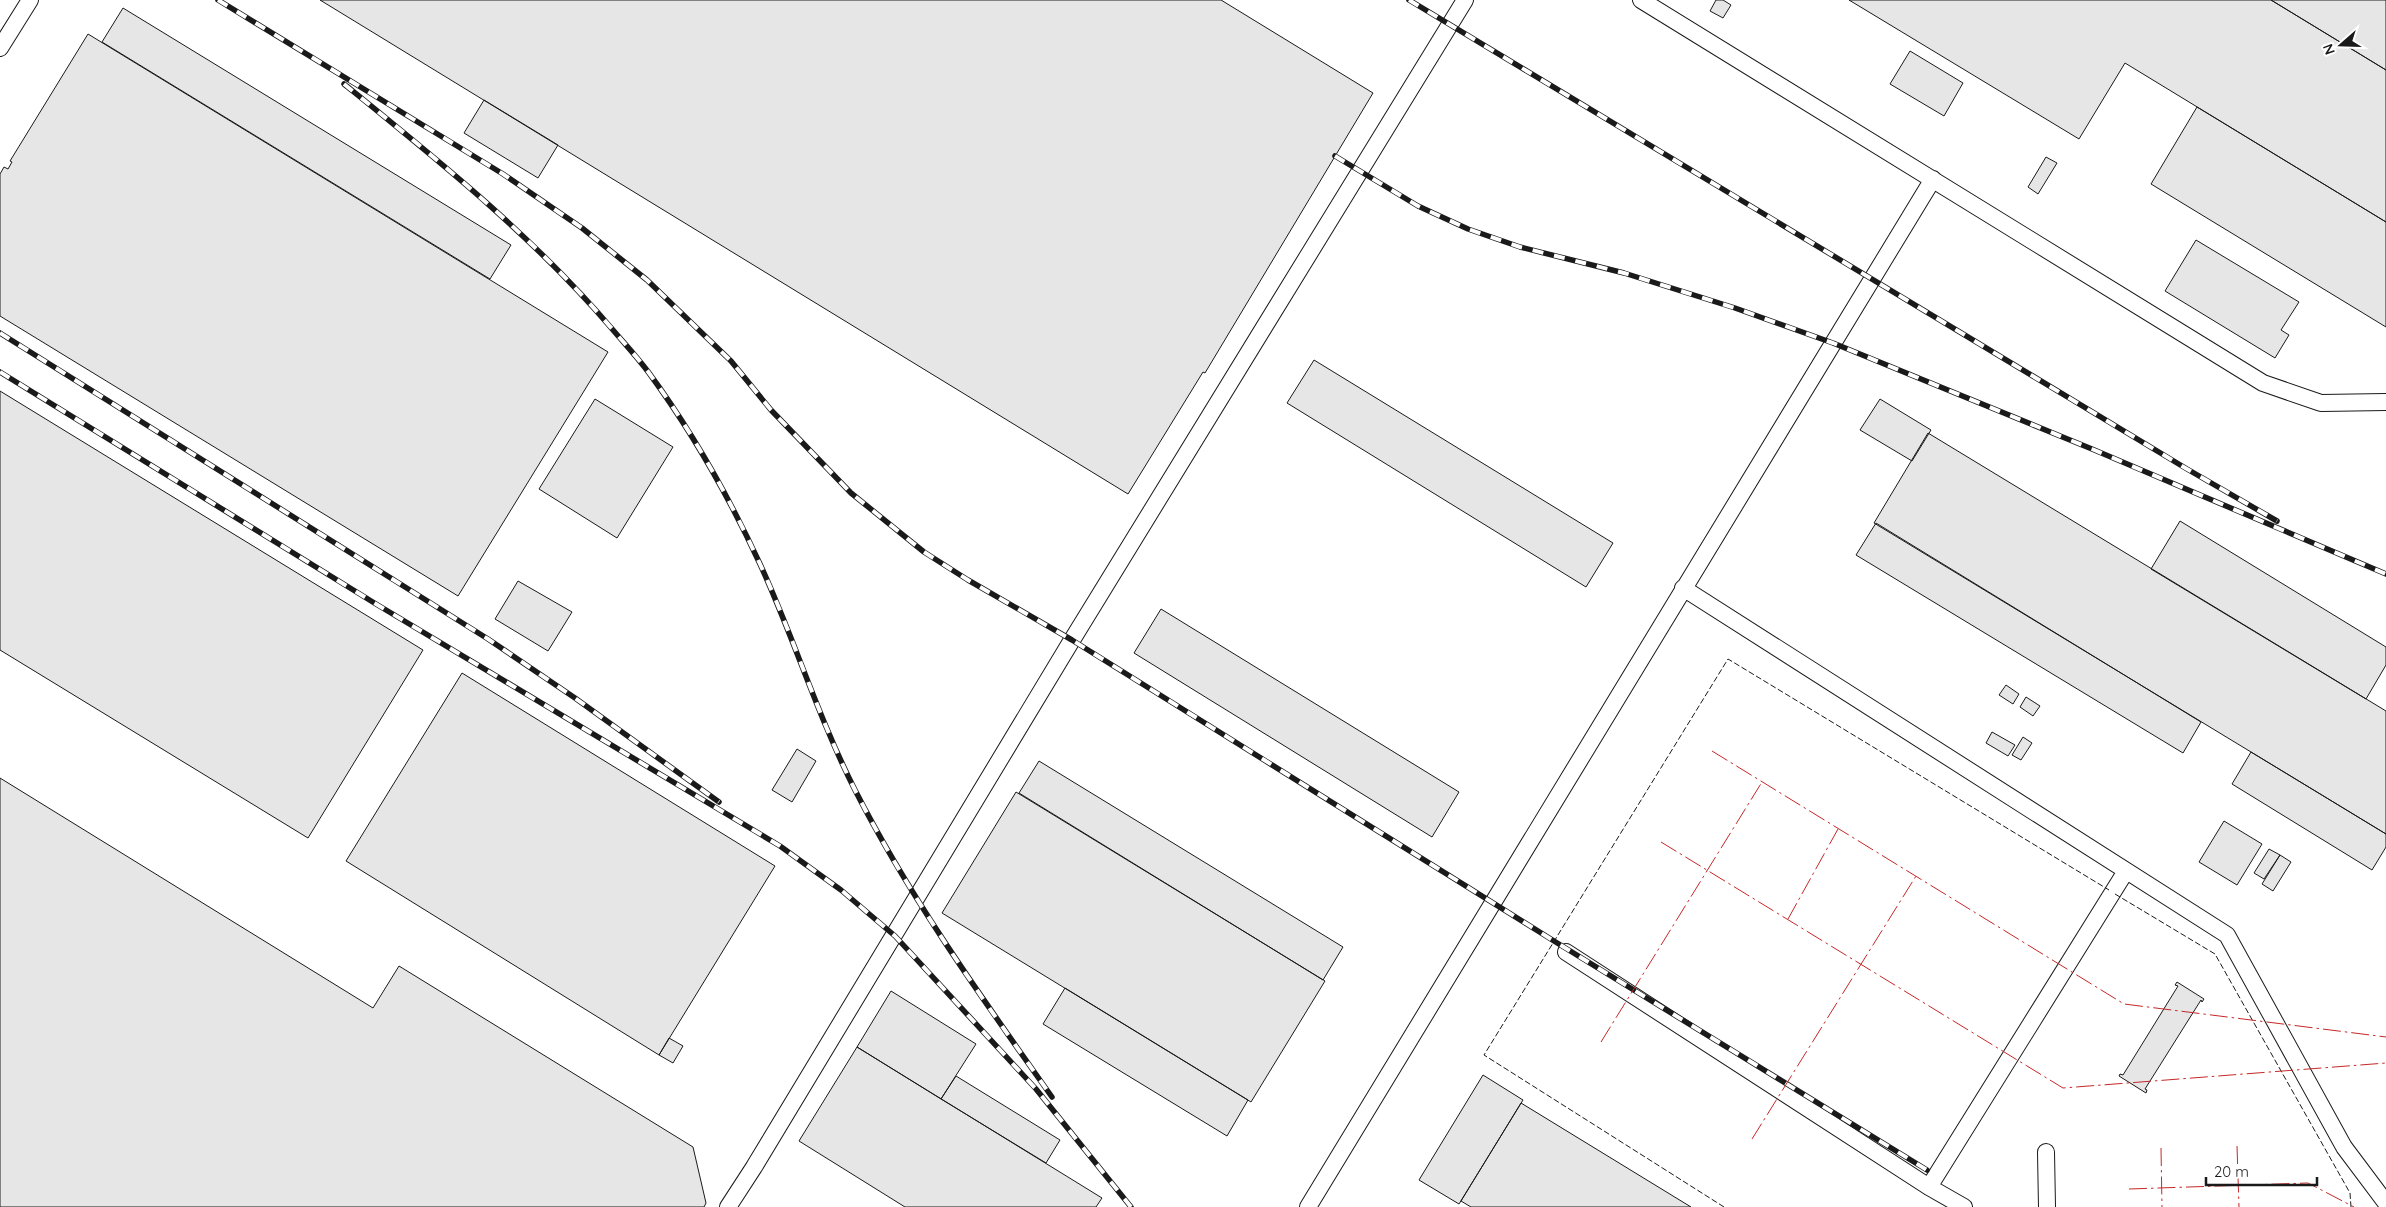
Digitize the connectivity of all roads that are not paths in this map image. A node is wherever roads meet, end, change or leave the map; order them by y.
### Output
1 (30, 0) edge
2 (1465, 0) edge
3 (1641, 0) edge
4 (0, 48) edge
5 (1933, 179) junction
6 (2386, 402) edge
7 (1683, 588) junction
8 (2126, 871) junction
9 (1566, 952) dead end
10 (2046, 1152) dead end
11 (1929, 1187) junction
12 (2386, 1204) edge
13 (728, 1207) edge
14 (1308, 1207) edge
15 (1964, 1207) edge
16 (2047, 1207) edge

1 - 4 lane
2 - 13 lane
3 - 5 lane
5 - 6 lane
5 - 7 lane
7 - 8 lane
7 - 14 lane
8 - 11 lane
8 - 12 lane
9 - 11 lane
10 - 16 lane
11 - 15 lane

